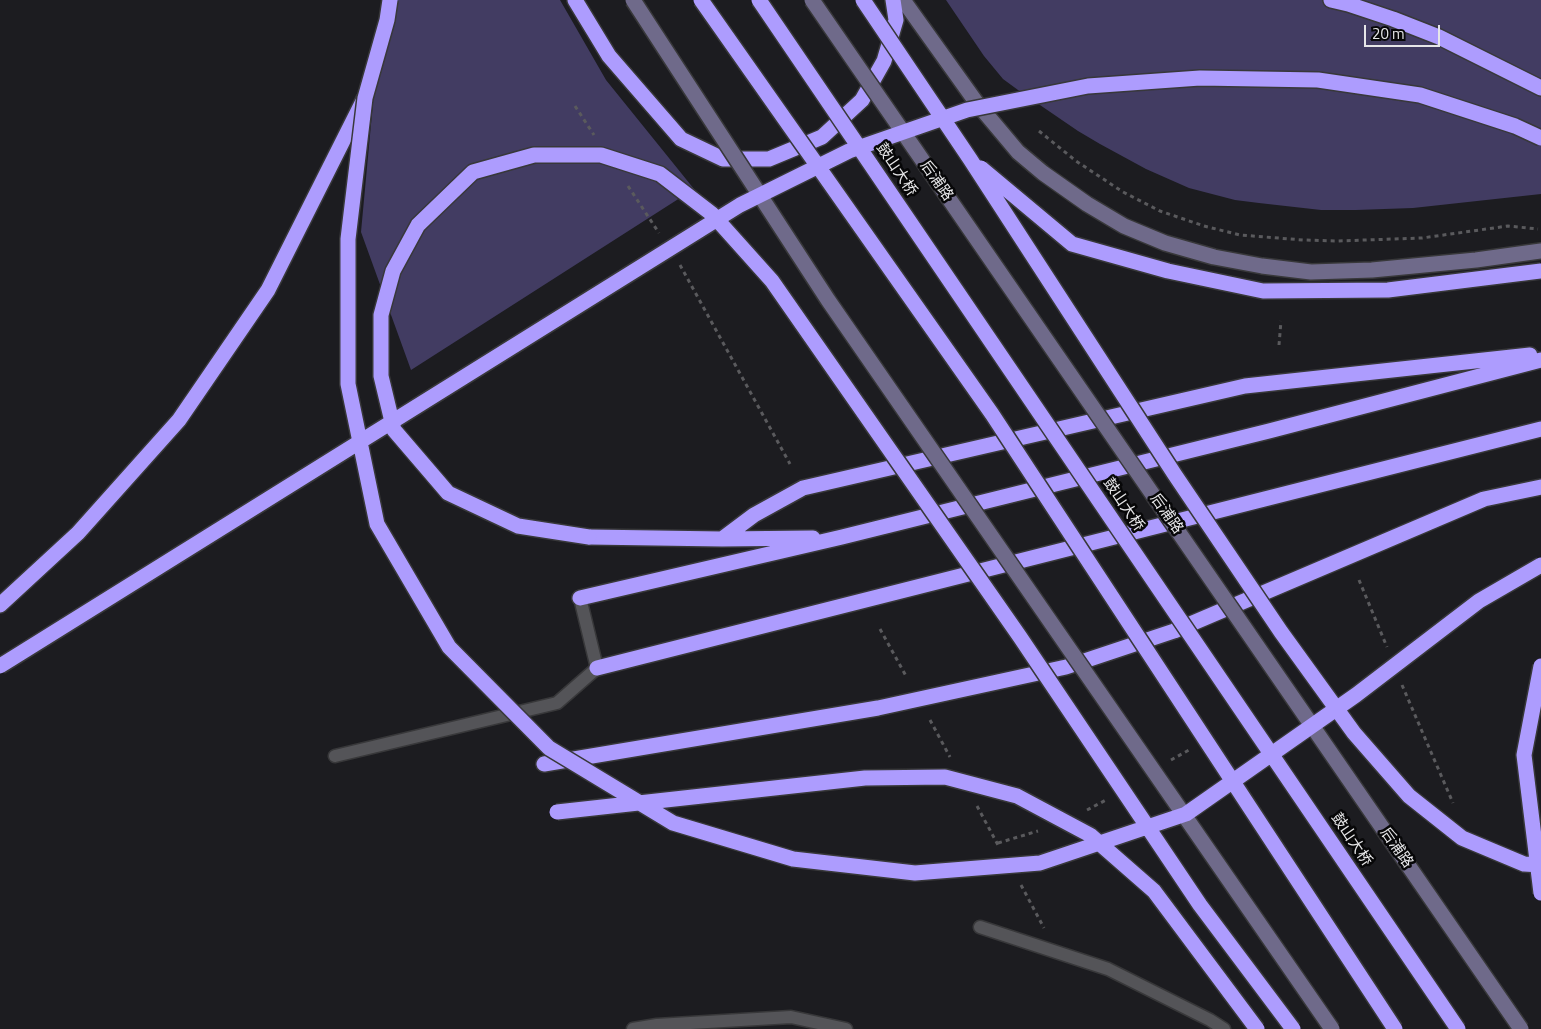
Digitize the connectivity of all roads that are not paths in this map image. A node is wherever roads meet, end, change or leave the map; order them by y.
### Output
1 (390, 0) edge
2 (575, 0) edge
3 (633, 0) edge
4 (701, 0) edge
5 (759, 0) edge
6 (812, 0) edge
7 (863, 0) edge
8 (893, 0) edge
9 (903, 0) edge
10 (1331, 0) edge
11 (1541, 88) edge
12 (365, 98) junction
13 (1541, 138) edge
14 (970, 159) junction
15 (1541, 251) edge
16 (1541, 271) edge
17 (1541, 354) edge
18 (1541, 360) edge
19 (1541, 429) edge
20 (1541, 487) edge
21 (842, 537) junction
22 (722, 539) junction
23 (1541, 565) edge
24 (580, 598) joint
25 (0, 605) edge
26 (0, 666) edge
27 (1541, 666) edge
28 (597, 668) junction
29 (335, 756) dead end
30 (544, 764) dead end
31 (557, 812) dead end
32 (1541, 865) edge
33 (1541, 893) edge
34 (980, 927) dead end
35 (632, 1029) edge
36 (846, 1029) edge
37 (1224, 1029) edge
38 (1257, 1029) edge
39 (1293, 1029) edge
40 (1332, 1029) edge
41 (1395, 1029) edge
42 (1458, 1029) edge
43 (1521, 1029) edge

1 - 12 highway, bridge
2 - 8 highway
3 - 40 main road, bridge
4 - 41 highway, bridge
5 - 42 highway, 鼓山大桥, bridge
6 - 43 main road, 后浦路, bridge
7 - 14 highway, bridge
9 - 15 main road
10 - 11 highway
12 - 23 highway, bridge
12 - 25 highway
13 - 26 highway, bridge
14 - 16 highway, bridge
14 - 32 highway, bridge
17 - 22 highway
18 - 21 highway
19 - 28 highway
20 - 30 highway
21 - 22 highway
21 - 24 highway
22 - 39 highway, bridge
24 - 28 lane
27 - 33 highway, bridge
28 - 29 lane
31 - 38 highway, bridge
34 - 37 lane
35 - 36 lane

